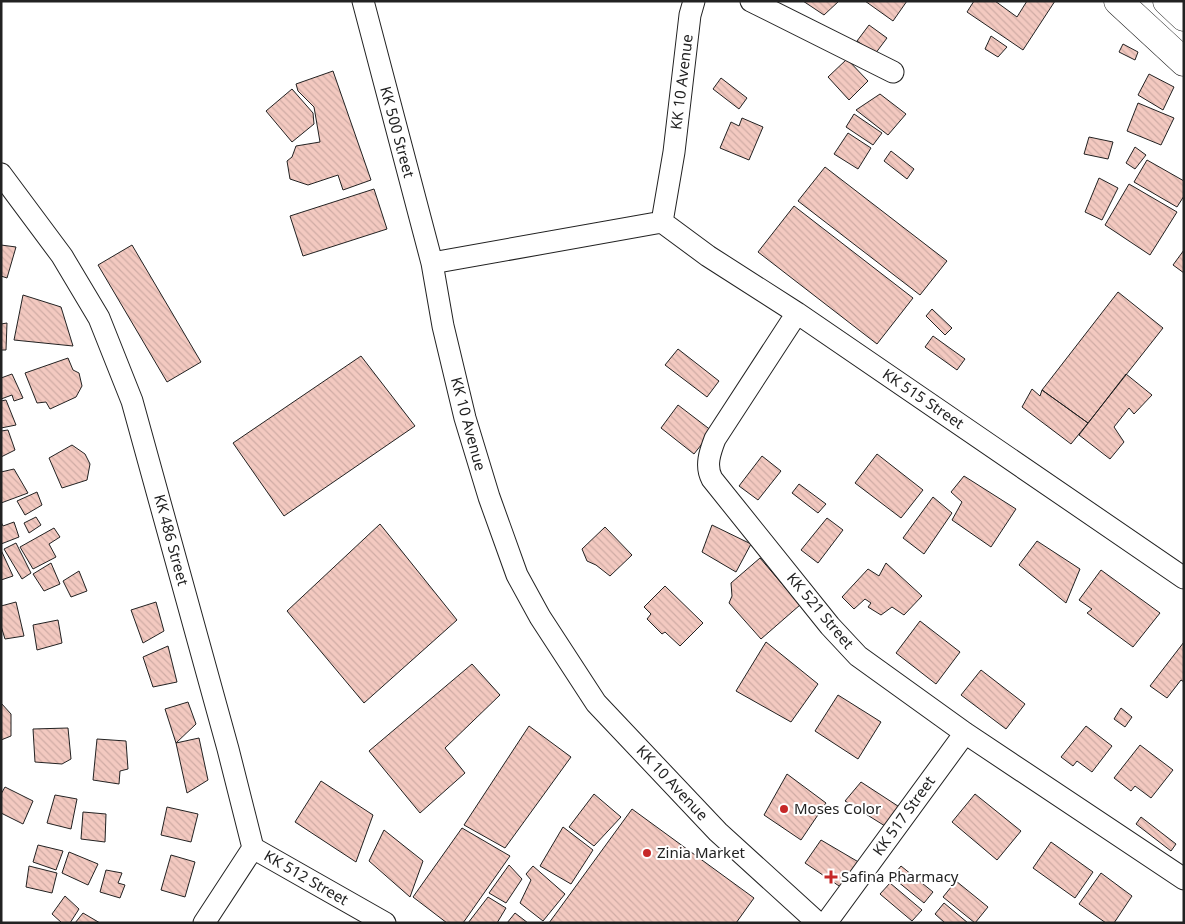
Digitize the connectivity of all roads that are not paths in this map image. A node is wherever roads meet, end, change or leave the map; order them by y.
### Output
1 (363, 1) edge
2 (694, 1) edge
3 (751, 1) edge
4 (1118, 1) edge
5 (1167, 1) edge
6 (1184, 17) edge
7 (1184, 62) edge
8 (892, 72) dead end
9 (1, 174) edge
10 (662, 222) junction
11 (432, 263) junction
12 (797, 313) junction
13 (1184, 578) edge
14 (965, 733) junction
15 (253, 848) junction
16 (1184, 879) edge
17 (204, 923) edge
18 (385, 923) edge
19 (818, 923) edge
20 (826, 923) edge

1 - 11 street, KK 500 Street
2 - 10 street, KK 10 Avenue
3 - 8 street
4 - 7 highway
5 - 6 highway
9 - 15 street, KK 486 Street
10 - 11 street
10 - 12 street, KK 515 Street
11 - 19 street, KK 10 Avenue
12 - 13 street, KK 515 Street
12 - 14 street, KK 521 Street
14 - 16 street, KK 521 Street
14 - 20 street, KK 517 Street
15 - 17 street
15 - 18 street, KK 512 Street

